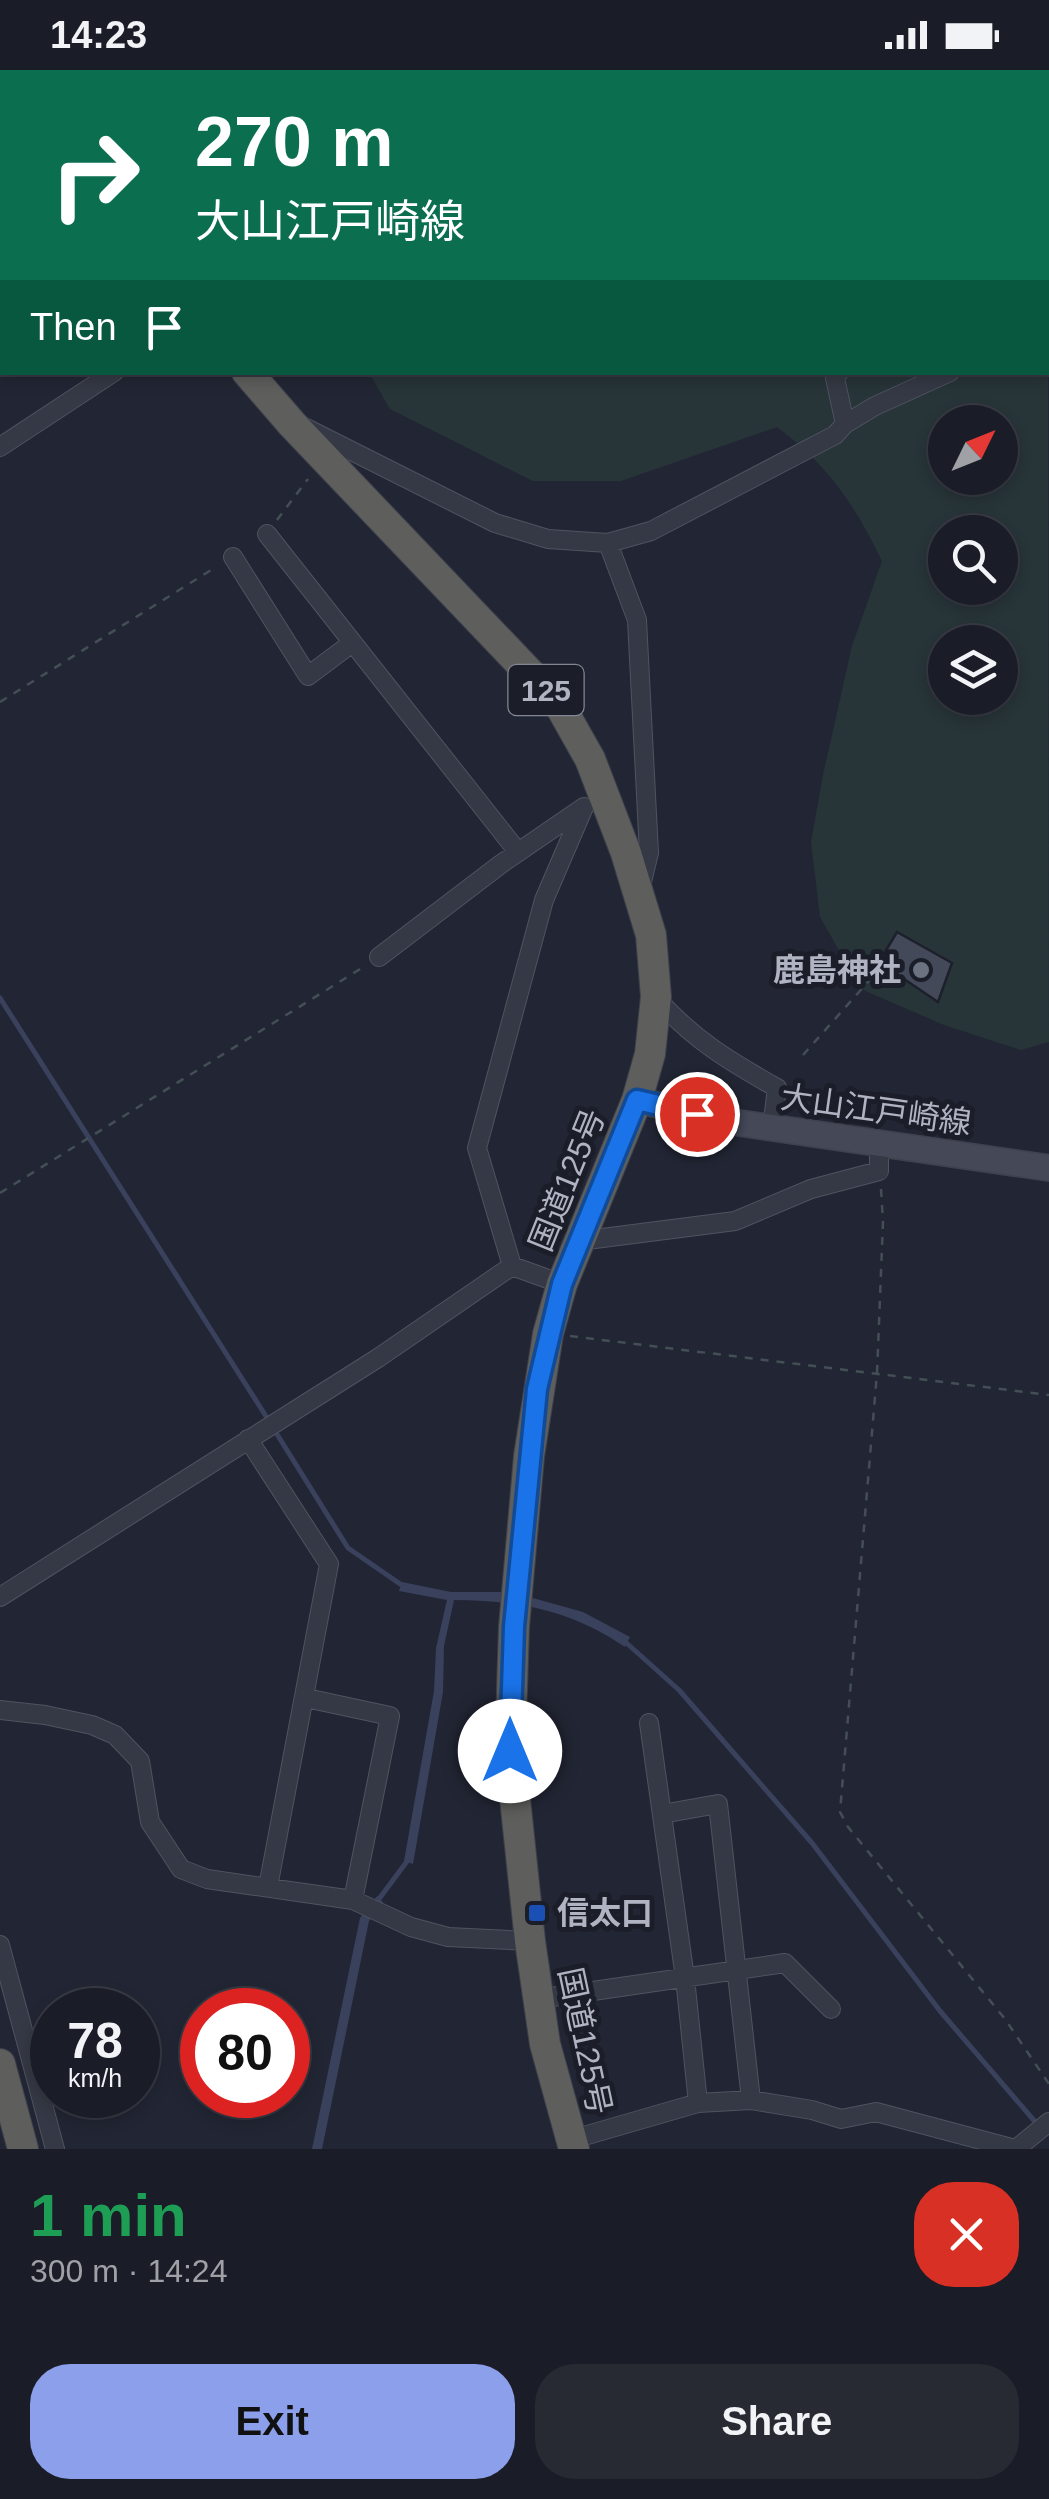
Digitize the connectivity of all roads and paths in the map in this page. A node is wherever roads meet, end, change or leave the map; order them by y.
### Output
1 (109, 375) edge
2 (250, 375) edge
3 (837, 375) edge
4 (943, 375) edge
5 (292, 424) junction
6 (844, 424) junction
7 (0, 447) edge
8 (324, 458) junction
9 (266, 534) joint
10 (608, 543) junction
11 (233, 557) joint
12 (352, 643) junction
13 (0, 702) edge
14 (594, 800) junction
15 (518, 852) junction
16 (639, 893) junction
17 (379, 958) joint
18 (883, 965) dead end
19 (656, 997) junction
20 (804, 1055) dead end
21 (637, 1100) junction
22 (772, 1128) junction
23 (879, 1144) junction
24 (1049, 1168) edge
25 (879, 1171) junction
26 (0, 1193) edge
27 (578, 1241) junction
28 (512, 1266) junction
29 (562, 1284) junction
30 (548, 1334) junction
31 (877, 1374) junction
32 (1049, 1394) edge
33 (252, 1436) junction
34 (0, 1596) edge
35 (306, 1698) junction
36 (0, 1710) edge
37 (649, 1724) dead end
38 (662, 1814) junction
39 (268, 1887) junction
40 (353, 1900) junction
41 (530, 1940) junction
42 (0, 1945) edge
43 (738, 1972) junction
44 (685, 1978) junction
45 (538, 1999) junction
46 (831, 2009) dead end
47 (0, 2064) edge
48 (1049, 2084) edge
49 (750, 2100) junction
50 (698, 2103) junction
51 (1049, 2122) edge
52 (572, 2144) edge
53 (23, 2149) edge
54 (55, 2149) edge
55 (1015, 2149) edge

1 - 7 street
2 - 5 highway, 国道125号 / 125
3 - 6 street
4 - 6 street
5 - 8 highway, 国道125号 / 125
5 - 10 street
6 - 10 street
8 - 9 path
8 - 14 highway, 国道125号 / 125
9 - 12 street
10 - 16 street
11 - 12 street
11 - 13 path
12 - 15 street
14 - 15 street
14 - 16 highway, 国道125号 / 125
14 - 28 street
15 - 17 street
16 - 19 highway, 国道125号 / 125
17 - 26 path
18 - 20 path
19 - 21 highway, 国道125号 / 125
19 - 22 street
21 - 22 main road, 大山江戸崎線
21 - 27 highway, 国道125号 / 125
22 - 23 main road, 大山江戸崎線
23 - 24 main road, 大山江戸崎線
23 - 25 street
25 - 27 street
25 - 31 path
27 - 29 highway, 国道125号 / 125
28 - 29 street
28 - 33 street
29 - 30 highway, 国道125号 / 125
30 - 31 path
30 - 41 highway, 国道125号 / 125
31 - 32 path
31 - 48 path
33 - 34 street
33 - 35 street
35 - 39 street
35 - 40 street
36 - 39 street
37 - 38 street
38 - 43 street
38 - 44 street
39 - 40 street
40 - 41 street
41 - 45 highway, 国道125号 / 125
42 - 54 street
43 - 44 street
43 - 46 street
43 - 49 street
44 - 45 street
44 - 50 street
45 - 52 highway, 国道125号 / 125
47 - 53 highway
49 - 50 street
49 - 55 street
50 - 52 street
51 - 55 street

